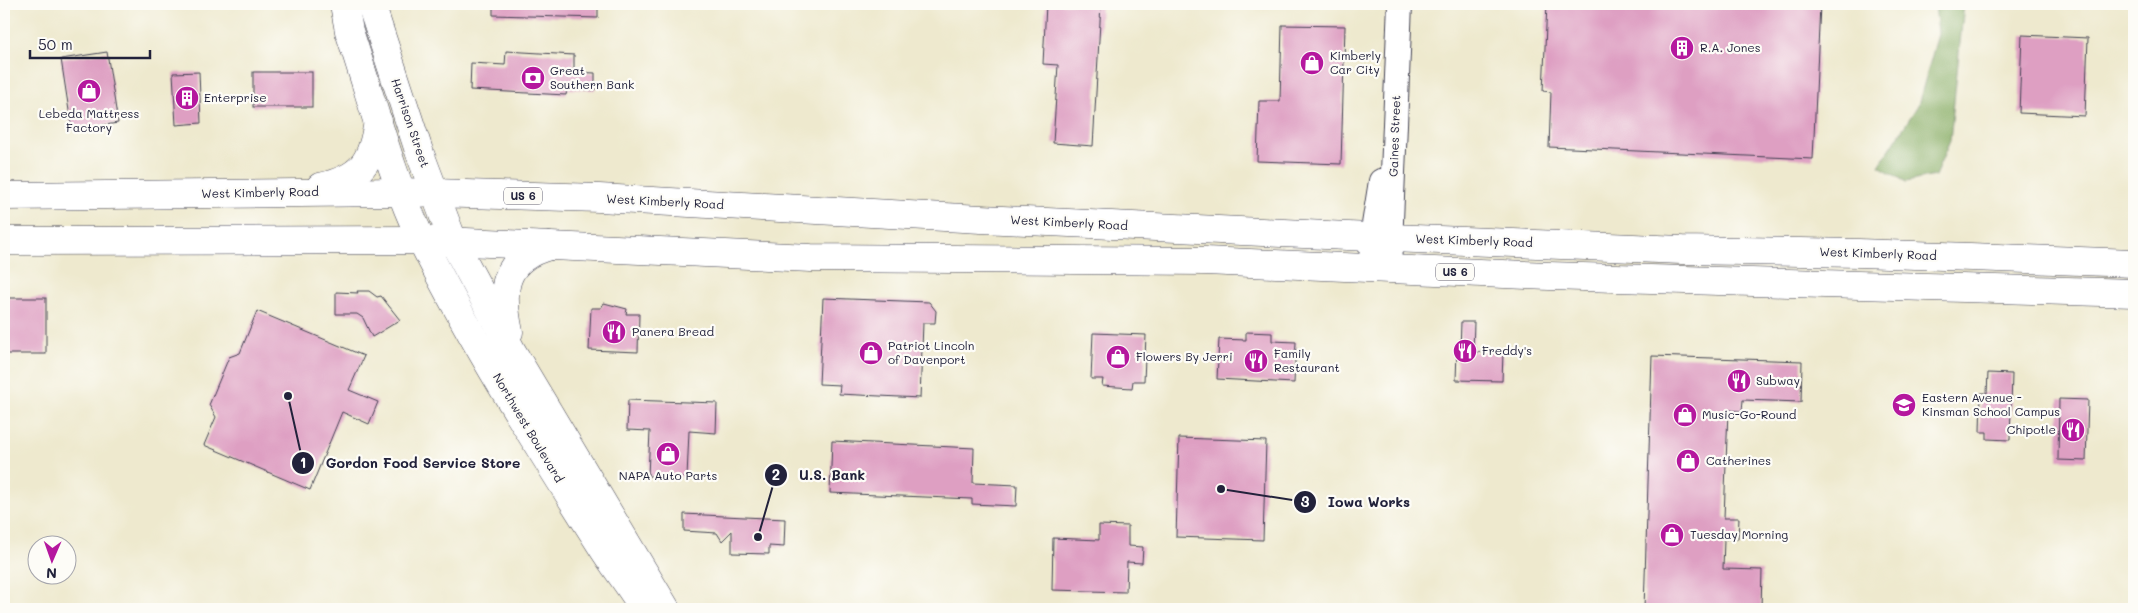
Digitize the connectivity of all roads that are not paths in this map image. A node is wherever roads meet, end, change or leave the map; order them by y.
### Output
1 (344, 4) edge
2 (371, 4) edge
3 (1400, 4) edge
4 (378, 120) junction
5 (402, 192) junction
6 (292, 193) junction
7 (435, 193) junction
8 (4, 196) edge
9 (1381, 237) junction
10 (422, 240) junction
11 (4, 241) edge
12 (453, 241) junction
13 (551, 245) junction
14 (2134, 263) edge
15 (1380, 268) junction
16 (2134, 293) edge
17 (513, 353) junction
18 (644, 609) edge
19 (666, 609) edge

1 - 4 main road
2 - 7 main road, Harrison Street
3 - 9 street, Gaines Street
4 - 5 main road
4 - 6 main road
5 - 6 main road, West Kimberly Road / US 6
5 - 7 main road, West Kimberly Road / US 6
5 - 10 main road
6 - 8 main road, West Kimberly Road / US 6
7 - 9 main road, West Kimberly Road / US 6
7 - 12 main road, Harrison Street
9 - 14 main road, West Kimberly Road / US 6
9 - 15 street, Gaines Street
10 - 11 main road, US 6
10 - 12 main road, US 6
10 - 18 main road, Northwest Boulevard
12 - 13 main road, US 6
12 - 17 main road, Northwest Boulevard
13 - 15 main road, US 6
13 - 17 main road
15 - 16 main road, US 6
17 - 19 main road, Northwest Boulevard

